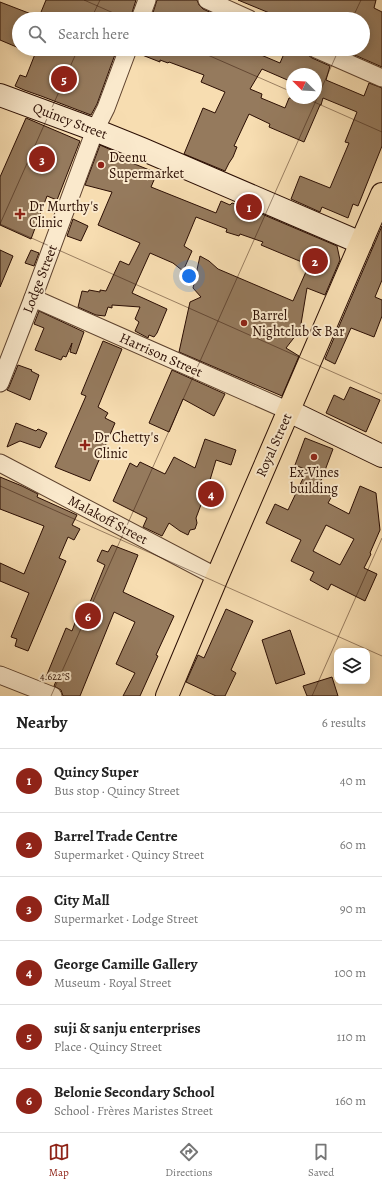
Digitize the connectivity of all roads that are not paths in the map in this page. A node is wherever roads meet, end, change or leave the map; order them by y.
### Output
1 (147, 0) edge
2 (207, 0) edge
3 (143, 12) edge
4 (234, 12) edge
5 (125, 56) edge
6 (332, 56) edge
7 (382, 78) edge
8 (0, 95) edge
9 (95, 130) junction
10 (382, 194) edge
11 (361, 243) junction
12 (33, 298) junction
13 (0, 383) edge
14 (289, 411) junction
15 (382, 456) edge
16 (0, 463) edge
17 (217, 577) junction
18 (0, 675) edge
19 (54, 696) edge
20 (167, 696) edge

1 - 3 street
2 - 4 street
5 - 9 street, Lodge Street
6 - 7 street
8 - 9 main road, Quincy Street
9 - 11 main road, Quincy Street
9 - 12 street, Lodge Street
10 - 11 main road, Royal Street
11 - 14 main road, Royal Street
12 - 13 street, Lodge Street
12 - 14 street, Harrison Street
14 - 15 main road
14 - 17 main road, Royal Street
16 - 17 street, Malakoff Street
17 - 20 main road, Royal Street
18 - 19 street

